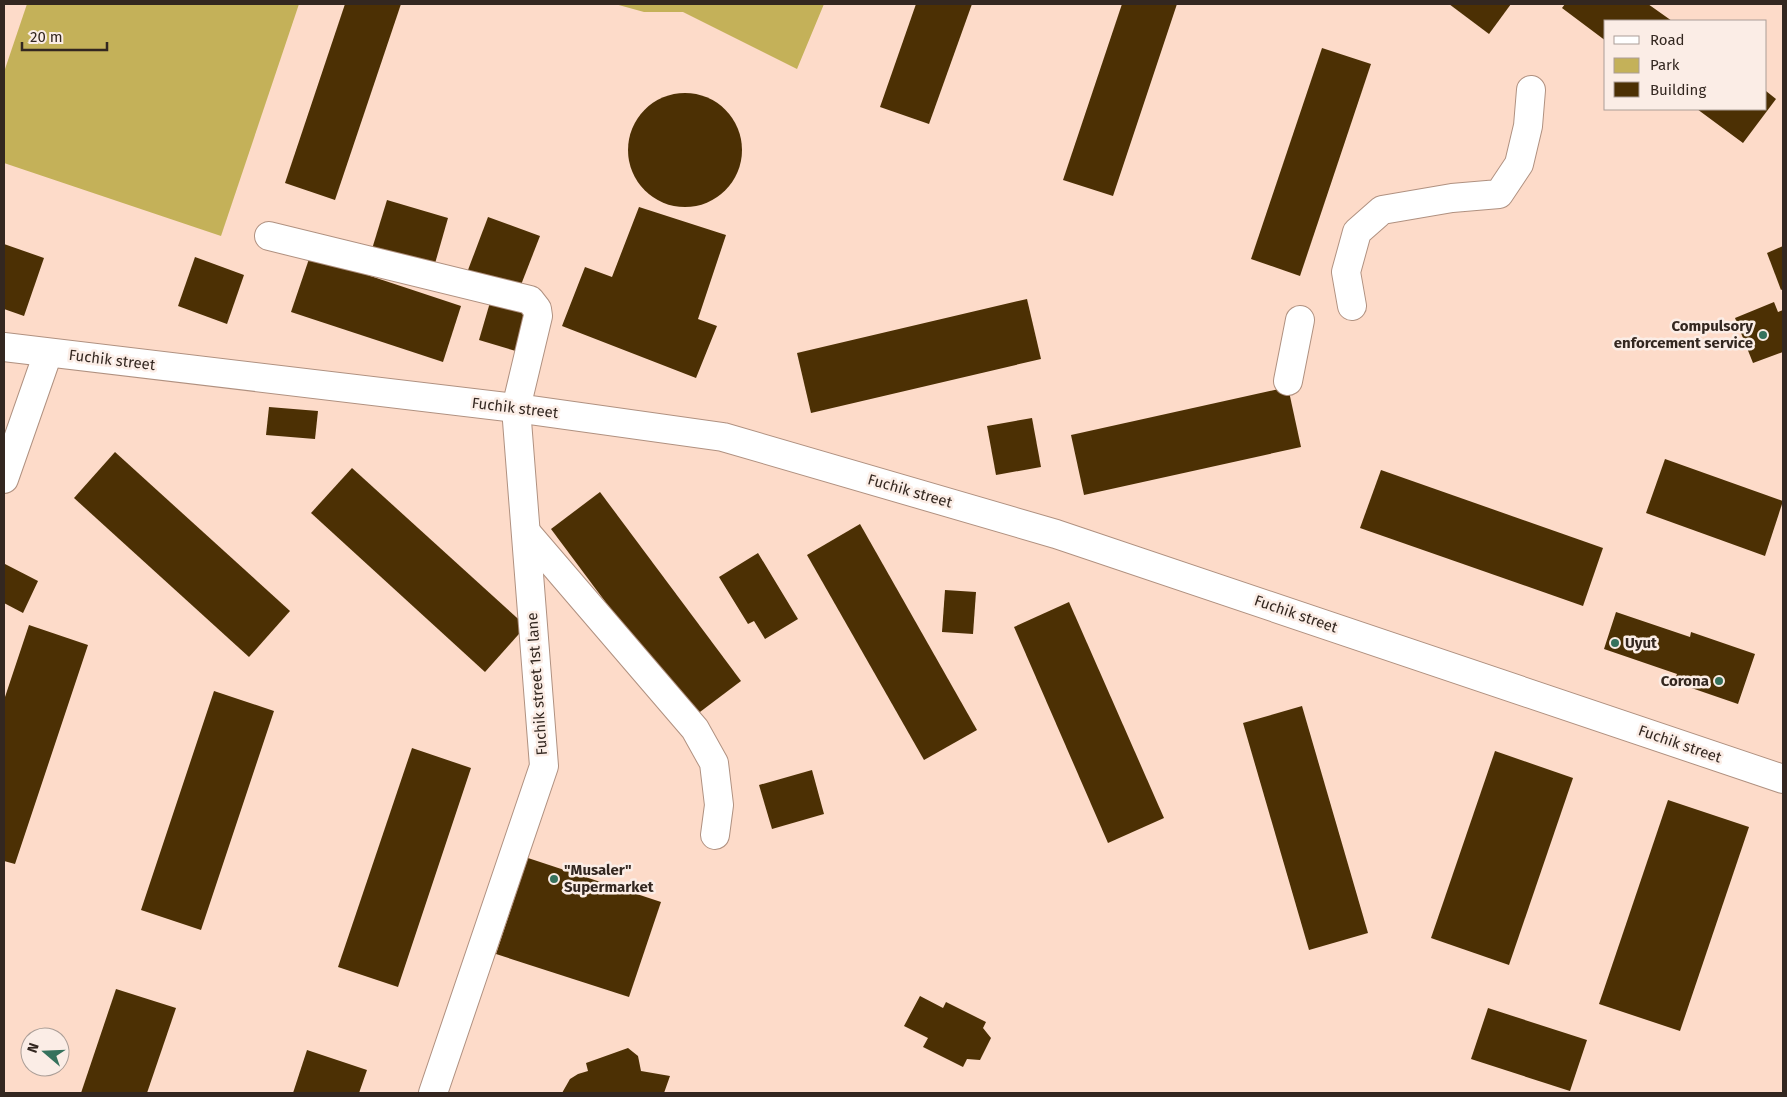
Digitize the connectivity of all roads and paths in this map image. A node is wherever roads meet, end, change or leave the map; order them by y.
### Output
1 (1531, 90) dead end
2 (269, 236) dead end
3 (1352, 306) dead end
4 (1300, 320) dead end
5 (4, 348) edge
6 (48, 353) junction
7 (1288, 381) dead end
8 (516, 408) junction
9 (4, 479) edge
10 (526, 532) junction
11 (1783, 779) edge
12 (715, 835) dead end
13 (433, 1093) edge

1 - 3 street
2 - 8 street, Fuchik street 1st lane
4 - 7 street
5 - 6 street, Fuchik street
6 - 8 street, Fuchik street
6 - 9 street
8 - 10 street, Fuchik street 1st lane
8 - 11 street, Fuchik street
10 - 12 street
10 - 13 street, Fuchik street 1st lane

